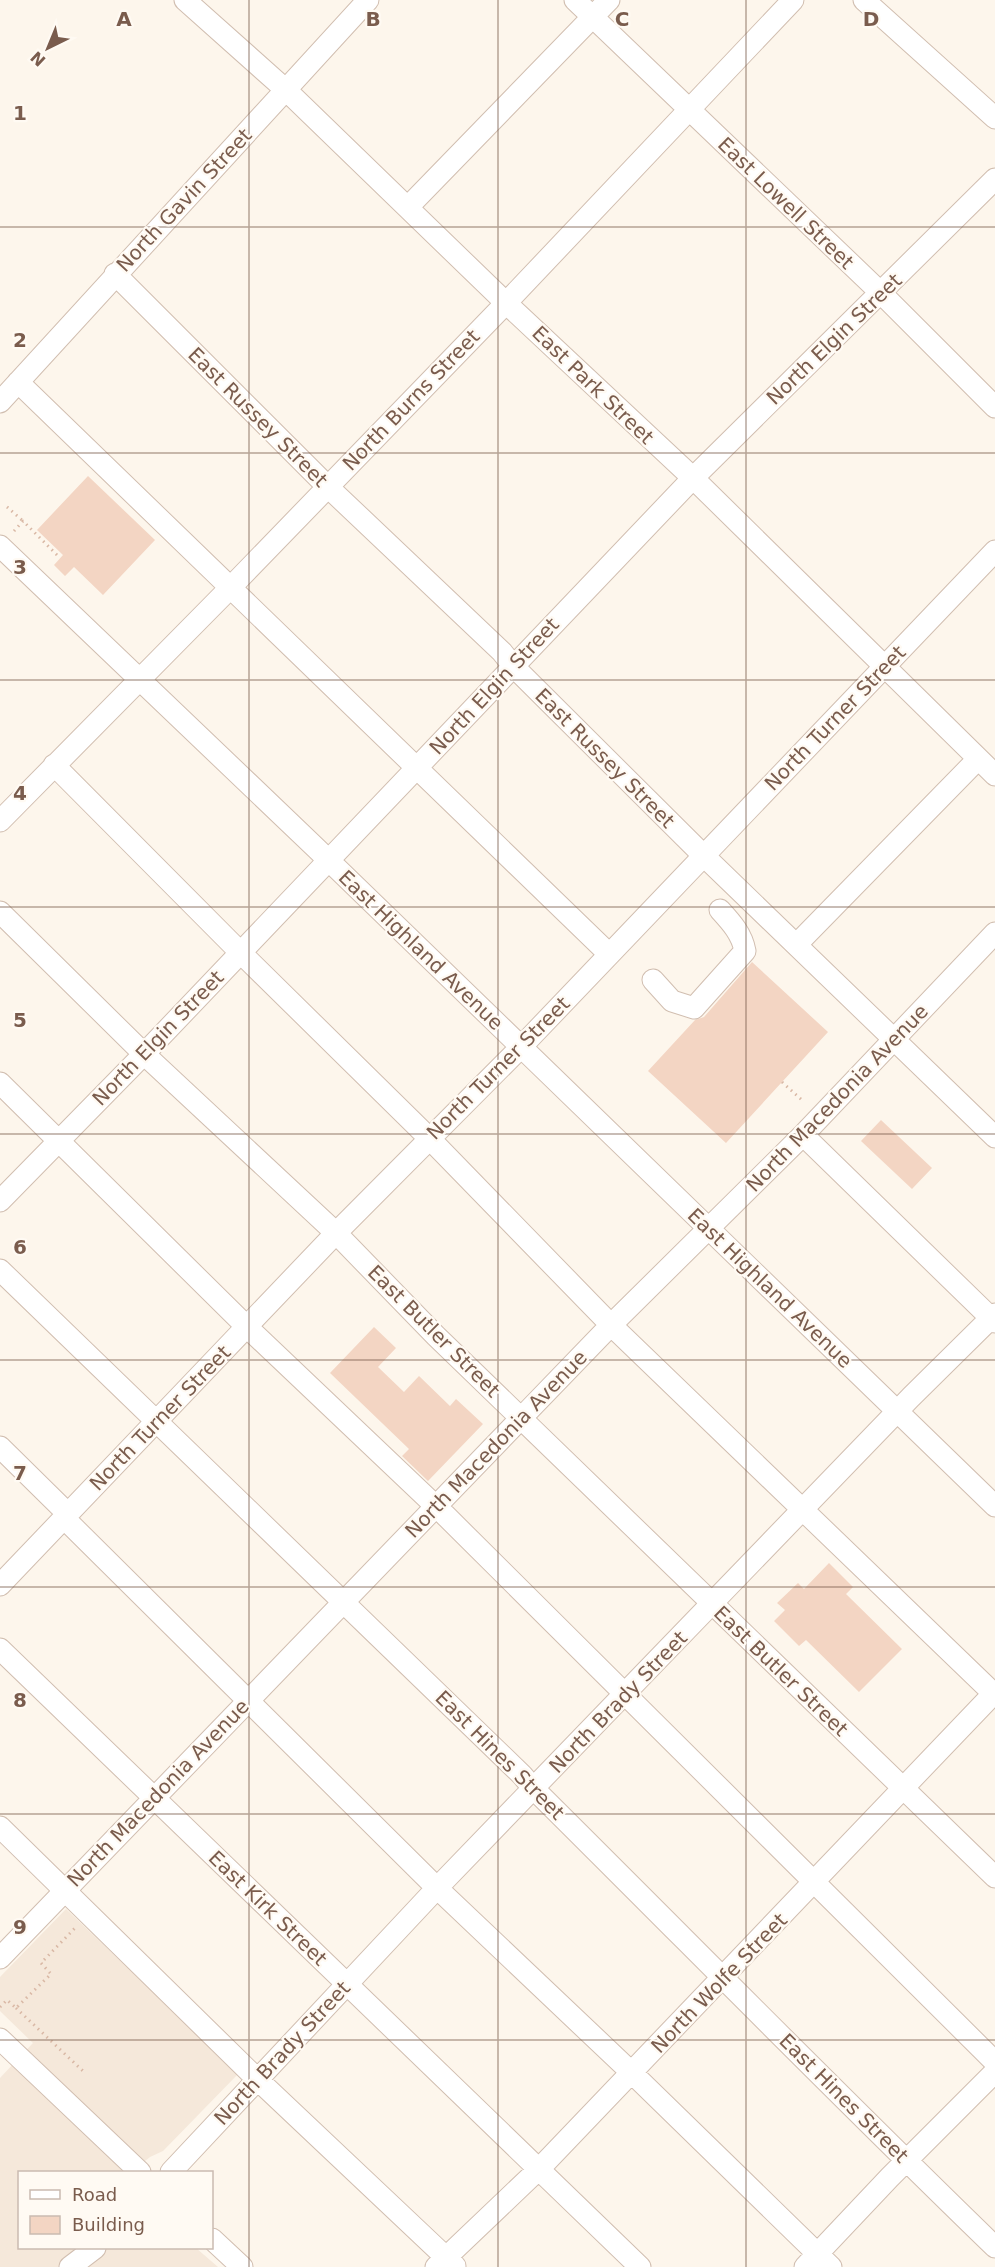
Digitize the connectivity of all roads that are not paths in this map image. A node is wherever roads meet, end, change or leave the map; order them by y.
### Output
1 (185, 0) edge
2 (368, 0) edge
3 (576, 0) edge
4 (609, 0) edge
5 (793, 0) edge
6 (864, 0) edge
7 (593, 17) junction
8 (286, 90) junction
9 (690, 110) junction
10 (995, 118) edge
11 (995, 179) edge
12 (408, 207) junction
13 (115, 274) junction
14 (881, 293) junction
15 (506, 303) junction
16 (18, 382) junction
17 (0, 402) edge
18 (995, 407) edge
19 (693, 478) junction
20 (327, 486) junction
21 (7, 539) edge
22 (995, 550) edge
23 (231, 587) junction
24 (885, 665) junction
25 (513, 666) junction
26 (140, 679) junction
27 (978, 759) junction
28 (54, 765) junction
29 (418, 767) junction
30 (995, 775) edge
31 (0, 821) edge
32 (703, 855) junction
33 (328, 860) junction
34 (720, 910) dead end
35 (0, 912) edge
36 (995, 933) edge
37 (797, 944) junction
38 (240, 952) junction
39 (609, 954) junction
40 (653, 980) dead end
41 (894, 1041) junction
42 (521, 1047) junction
43 (144, 1054) junction
44 (0, 1083) edge
45 (992, 1130) edge
46 (803, 1135) junction
47 (429, 1137) junction
48 (59, 1140) junction
49 (0, 1201) edge
50 (709, 1229) junction
51 (336, 1233) junction
52 (0, 1270) edge
53 (994, 1318) edge
54 (611, 1325) junction
55 (247, 1327) junction
56 (898, 1412) junction
57 (521, 1418) junction
58 (158, 1421) junction
59 (0, 1447) edge
60 (435, 1506) junction
61 (995, 1506) edge
62 (805, 1510) junction
63 (66, 1516) junction
64 (0, 1585) edge
65 (343, 1602) junction
66 (712, 1605) junction
67 (0, 1649) edge
68 (995, 1693) edge
69 (625, 1694) junction
70 (249, 1700) junction
71 (533, 1788) junction
72 (902, 1790) junction
73 (155, 1798) junction
74 (0, 1827) edge
75 (995, 1877) edge
76 (814, 1883) junction
77 (437, 1888) junction
78 (64, 1891) junction
79 (0, 1958) edge
80 (724, 1977) junction
81 (347, 1985) junction
82 (0, 2039) edge
83 (995, 2062) edge
84 (995, 2072) edge
85 (632, 2073) junction
86 (257, 2079) junction
87 (907, 2162) junction
88 (540, 2168) junction
89 (139, 2171) edge
90 (172, 2171) edge
91 (213, 2240) edge
92 (995, 2247) edge
93 (92, 2249) edge
94 (818, 2263) edge
95 (446, 2264) edge
96 (70, 2267) edge
97 (242, 2267) edge
98 (640, 2267) edge

1 - 8 street, East Park Street
2 - 8 street, North Gavin Street
3 - 7 street, East Lowell Street
4 - 7 street
5 - 9 street, North Burns Street
6 - 10 street
7 - 9 street, East Lowell Street
7 - 12 street
8 - 12 street, East Park Street
8 - 13 street, North Gavin Street
9 - 14 street, East Lowell Street
9 - 15 street, North Burns Street
11 - 14 street, North Elgin Street
12 - 15 street, East Park Street
13 - 16 street, North Gavin Street
13 - 20 street, East Russey Street
14 - 18 street, East Lowell Street
14 - 19 street, North Elgin Street
15 - 19 street, East Park Street
15 - 20 street, North Burns Street
16 - 17 street, North Gavin Street
16 - 23 street
19 - 24 street, East Park Street
19 - 25 street, North Elgin Street
20 - 23 street, North Burns Street
20 - 25 street, East Russey Street
21 - 26 street, East Highland Avenue
22 - 24 street, North Turner Street
23 - 26 street, North Burns Street
23 - 29 street
24 - 27 street, East Park Street
24 - 32 street, North Turner Street
25 - 29 street, North Elgin Street
25 - 32 street, East Russey Street
26 - 28 street, North Burns Street
26 - 33 street, East Highland Avenue
27 - 30 street, East Park Street
27 - 37 street
28 - 31 street, North Burns Street
28 - 38 street
29 - 33 street, North Elgin Street
29 - 39 street
32 - 37 street, East Russey Street
32 - 39 street, North Turner Street
33 - 38 street, North Elgin Street
33 - 42 street, East Highland Avenue
34 - 40 street
35 - 43 street, East Butler Street
36 - 41 street, North Macedonia Avenue
37 - 41 street, East Russey Street
38 - 43 street, North Elgin Street
38 - 47 street
39 - 42 street, North Turner Street
41 - 45 street, East Russey Street
41 - 46 street, North Macedonia Avenue
42 - 47 street, North Turner Street
42 - 50 street, East Highland Avenue
43 - 48 street, North Elgin Street
43 - 51 street, East Butler Street
44 - 48 street
46 - 50 street, North Macedonia Avenue
46 - 53 street
47 - 51 street, North Turner Street
47 - 54 street
48 - 49 street, North Elgin Street
48 - 55 street
50 - 54 street, North Macedonia Avenue
50 - 56 street, East Highland Avenue
51 - 55 street, North Turner Street
51 - 57 street, East Butler Street
52 - 58 street, East Hines Street
53 - 56 street, North Brady Street
54 - 57 street, North Macedonia Avenue
54 - 62 street
55 - 58 street, North Turner Street
55 - 60 street
56 - 61 street, East Highland Avenue
56 - 62 street, North Brady Street
57 - 60 street, North Macedonia Avenue
57 - 66 street, East Butler Street
58 - 63 street, North Turner Street
58 - 65 street, East Hines Street
59 - 63 street
60 - 65 street, North Macedonia Avenue
60 - 69 street
62 - 66 street, North Brady Street
62 - 68 street
63 - 64 street, North Turner Street
63 - 70 street
65 - 70 street, North Macedonia Avenue
65 - 71 street, East Hines Street
66 - 69 street, North Brady Street
66 - 72 street, East Butler Street
67 - 73 street, East Kirk Street
68 - 72 street, North Wolfe Street
69 - 71 street, North Brady Street
69 - 76 street
70 - 73 street, North Macedonia Avenue
70 - 77 street
71 - 77 street, North Brady Street
71 - 80 street, East Hines Street
72 - 75 street, East Butler Street
72 - 76 street, North Wolfe Street
73 - 78 street, North Macedonia Avenue
73 - 81 street, East Kirk Street
74 - 78 street
76 - 80 street, North Wolfe Street
76 - 83 street
77 - 81 street, North Brady Street
77 - 85 street
78 - 79 street, North Macedonia Avenue
78 - 86 street
80 - 85 street, North Wolfe Street
80 - 87 street, East Hines Street
81 - 86 street, North Brady Street
81 - 88 street, East Kirk Street
82 - 89 street
84 - 87 street
85 - 88 street, North Wolfe Street
85 - 94 street
86 - 90 street, North Brady Street
86 - 95 street
87 - 92 street, East Hines Street
87 - 94 street
88 - 95 street, North Wolfe Street
88 - 98 street, East Kirk Street
91 - 97 street
93 - 96 street

